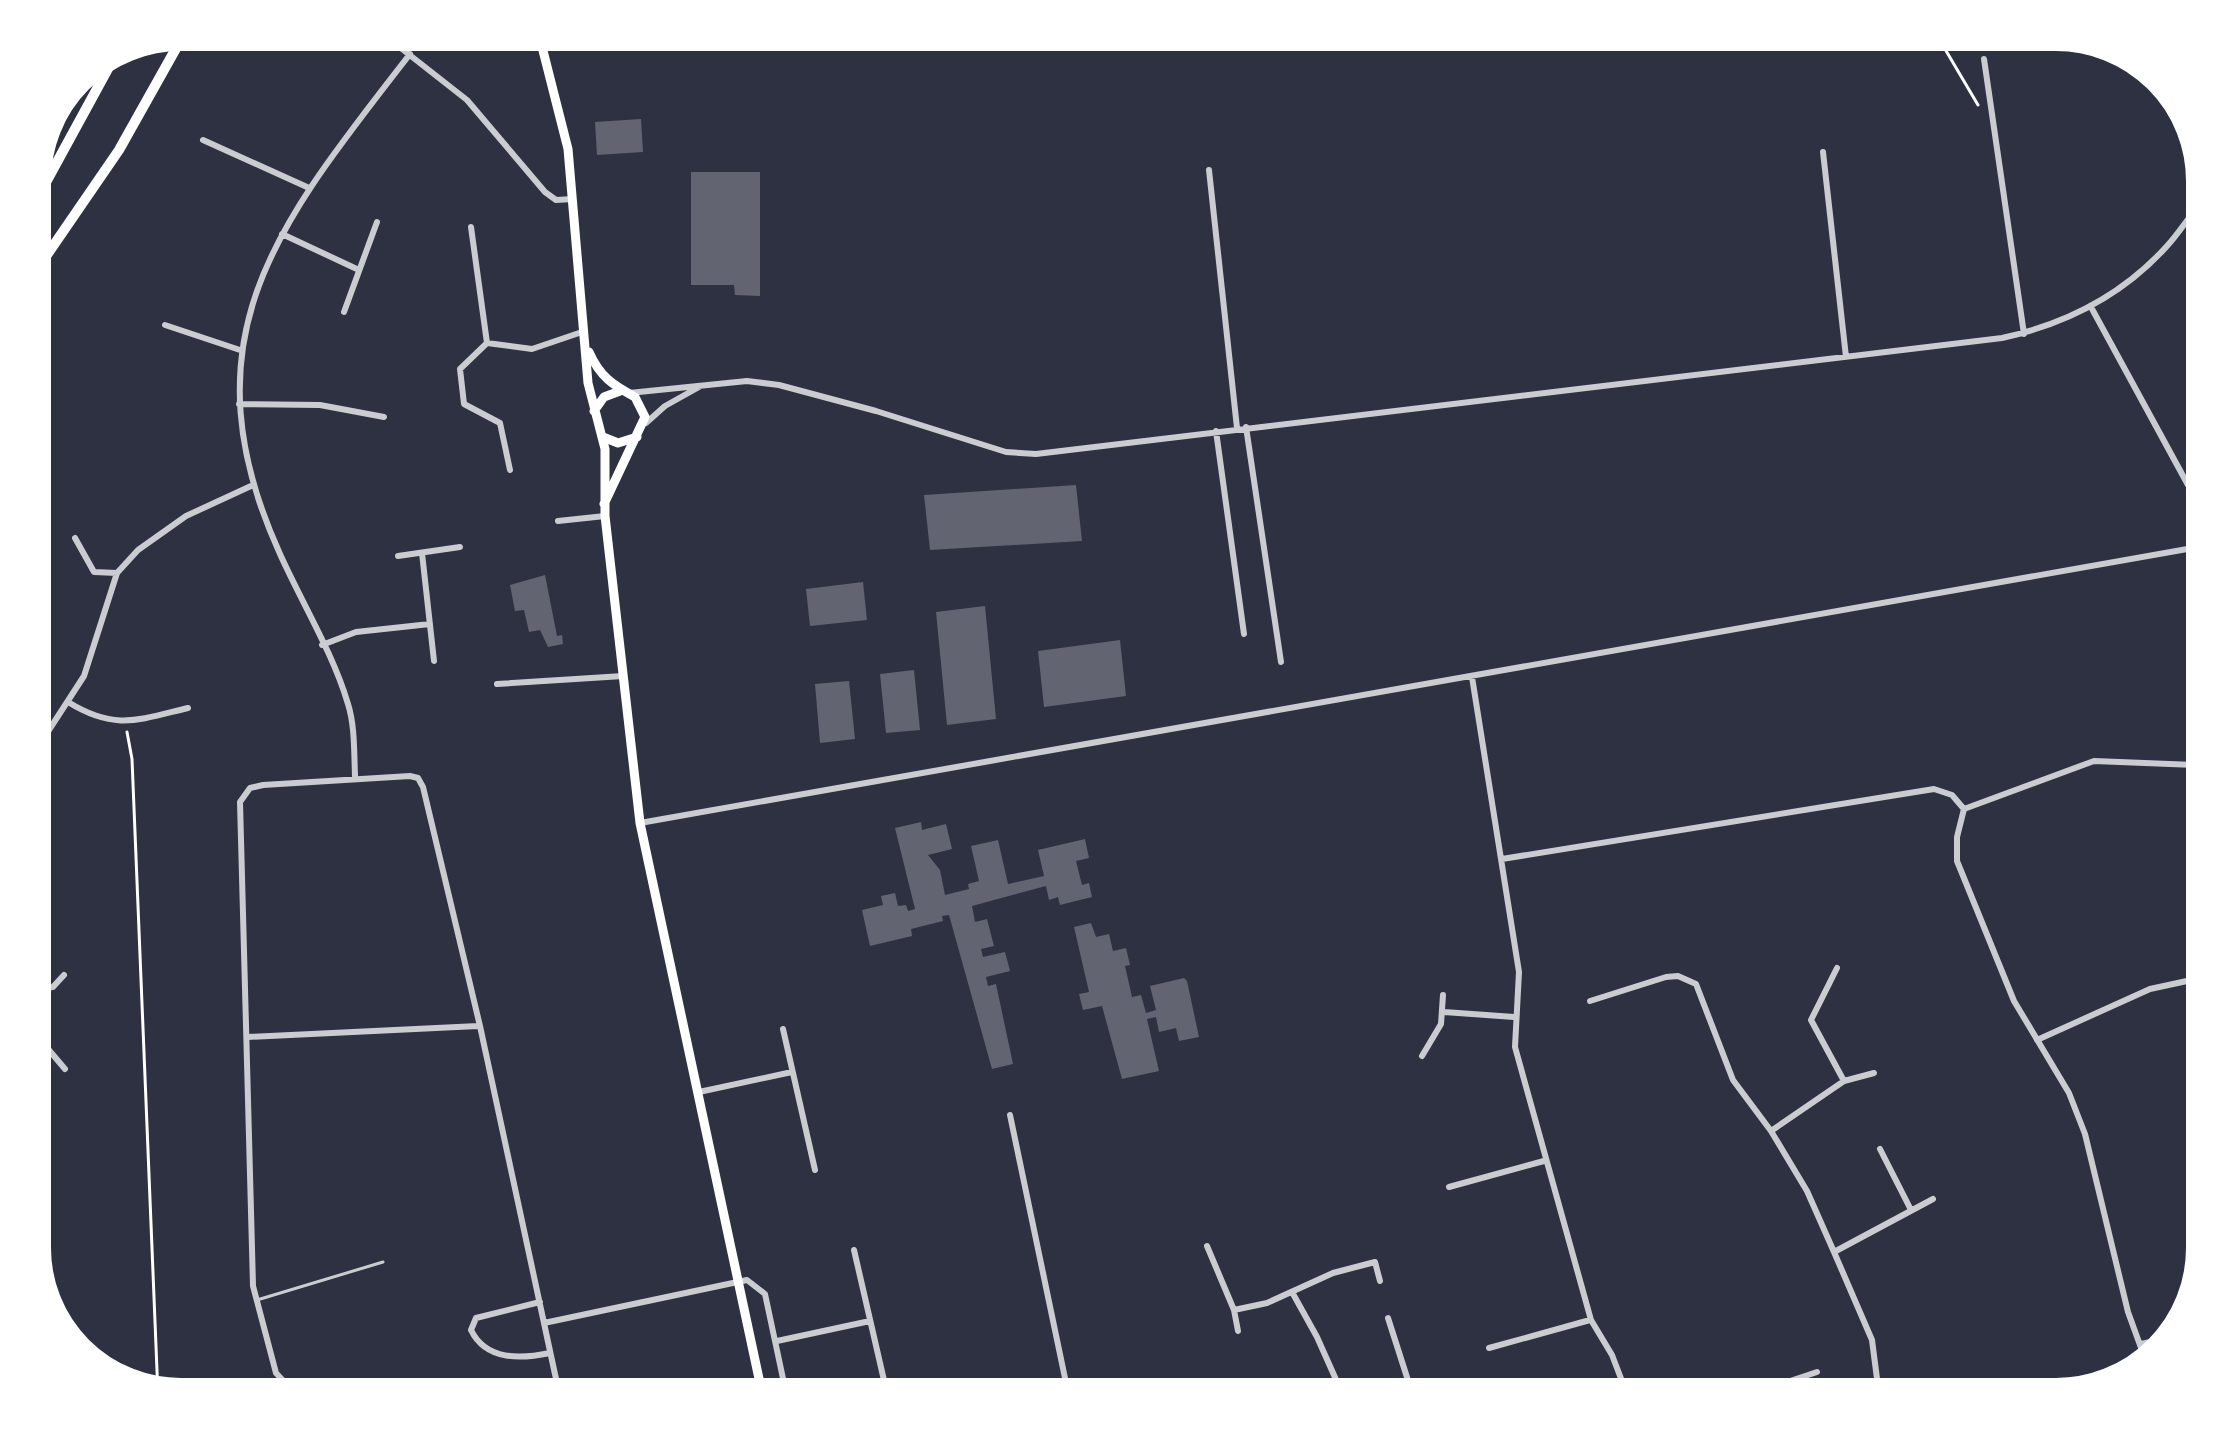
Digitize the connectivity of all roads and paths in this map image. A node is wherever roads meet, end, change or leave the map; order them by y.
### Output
1 (176, 48) edge
2 (402, 48) edge
3 (543, 48) edge
4 (1944, 48) edge
5 (410, 54) junction
6 (1984, 59) dead end
7 (106, 72) edge
8 (1994, 133) junction
9 (203, 140) dead end
10 (1823, 152) dead end
11 (1209, 170) dead end
12 (48, 179) edge
13 (308, 187) junction
14 (573, 200) junction
15 (2189, 217) edge
16 (376, 222) dead end
17 (471, 227) dead end
18 (282, 234) junction
19 (48, 255) edge
20 (358, 269) junction
21 (2091, 307) junction
22 (344, 312) dead end
23 (165, 325) dead end
24 (586, 332) junction
25 (2024, 334) junction
26 (488, 343) junction
27 (240, 350) junction
28 (588, 351) junction
29 (1846, 357) junction
30 (703, 386) junction
31 (625, 392) junction
32 (239, 404) junction
33 (594, 411) junction
34 (384, 417) dead end
35 (644, 424) junction
36 (1242, 428) junction
37 (1216, 431) junction
38 (600, 434) junction
39 (637, 437) junction
40 (510, 470) dead end
41 (2188, 485) edge
42 (251, 486) junction
43 (605, 510) junction
44 (559, 520) dead end
45 (76, 538) dead end
46 (460, 547) dead end
47 (2189, 549) edge
48 (422, 553) junction
49 (398, 556) dead end
50 (117, 573) junction
51 (430, 624) junction
52 (1244, 634) dead end
53 (322, 645) junction
54 (434, 661) dead end
55 (1281, 662) dead end
56 (623, 676) junction
57 (1472, 676) junction
58 (497, 684) dead end
59 (68, 702) junction
60 (188, 708) dead end
61 (126, 723) junction
62 (48, 731) edge
63 (2189, 765) edge
64 (355, 777) junction
65 (1964, 809) junction
66 (640, 823) junction
67 (1502, 859) junction
68 (1837, 968) dead end
69 (64, 976) dead end
70 (2189, 981) edge
71 (48, 988) edge
72 (1443, 995) dead end
73 (1590, 1000) dead end
74 (1444, 1012) junction
75 (1514, 1017) junction
76 (480, 1026) junction
77 (782, 1029) dead end
78 (248, 1037) junction
79 (2037, 1040) junction
80 (48, 1049) edge
81 (1422, 1057) dead end
82 (65, 1069) dead end
83 (792, 1072) junction
84 (1874, 1073) dead end
85 (1844, 1081) junction
86 (695, 1093) junction
87 (1010, 1114) dead end
88 (1771, 1131) junction
89 (1880, 1149) dead end
90 (1544, 1161) junction
91 (815, 1170) dead end
92 (1449, 1187) dead end
93 (1933, 1199) dead end
94 (1912, 1211) junction
95 (1207, 1246) dead end
96 (854, 1250) dead end
97 (1372, 1252) dead end
98 (1834, 1252) junction
99 (383, 1262) dead end
100 (1375, 1262) junction
101 (738, 1279) junction
102 (1380, 1281) dead end
103 (1292, 1292) junction
104 (255, 1300) junction
105 (540, 1302) junction
106 (1234, 1310) junction
107 (1388, 1318) dead end
108 (1591, 1320) junction
109 (870, 1321) junction
110 (544, 1323) junction
111 (1238, 1331) dead end
112 (777, 1341) junction
113 (2150, 1342) edge
114 (2141, 1344) junction
115 (1489, 1348) dead end
116 (2143, 1349) edge
117 (550, 1353) junction
118 (1817, 1372) dead end
119 (157, 1378) edge
120 (283, 1381) edge
121 (556, 1381) edge
122 (760, 1381) edge
123 (784, 1381) edge
124 (884, 1381) edge
125 (1066, 1381) edge
126 (1337, 1381) edge
127 (1408, 1381) edge
128 (1622, 1381) edge
129 (1790, 1381) edge
130 (1877, 1381) edge

1 - 19 highway
2 - 5 street
3 - 14 main road
4 - 8 path
5 - 13 street
5 - 14 street
6 - 8 street
7 - 12 highway
8 - 25 street
9 - 13 street
10 - 29 street
11 - 36 street
13 - 18 street
14 - 24 main road
15 - 21 street
16 - 20 street
17 - 26 street
18 - 20 street
18 - 27 street
20 - 22 street
21 - 25 street
21 - 41 street
23 - 27 street
24 - 26 street
24 - 28 main road
25 - 29 street
26 - 40 street
27 - 32 street
28 - 31 main road
28 - 33 main road
29 - 36 street
30 - 31 street
30 - 35 street
30 - 37 street
31 - 33 main road
31 - 35 main road
32 - 34 street
32 - 42 street
33 - 38 main road
35 - 39 main road
36 - 37 street
36 - 55 street
37 - 52 street
38 - 39 main road
38 - 43 main road
39 - 43 main road
42 - 50 street
42 - 53 street
43 - 44 street
43 - 56 main road
45 - 50 street
46 - 48 street
47 - 57 street
48 - 49 street
48 - 51 street
50 - 59 street
51 - 53 street
51 - 54 street
53 - 64 street
56 - 58 street
56 - 66 main road
57 - 66 street
57 - 67 street
59 - 61 street
59 - 62 street
60 - 61 street
61 - 119 path
63 - 65 street
64 - 76 street
64 - 78 street
65 - 67 street
65 - 79 street
66 - 86 main road
67 - 75 street
68 - 85 street
69 - 71 street
70 - 79 street
72 - 74 street
73 - 88 street
74 - 75 street
74 - 81 street
75 - 90 street
76 - 78 street
76 - 105 street
77 - 83 street
78 - 104 street
79 - 114 street
80 - 82 street
83 - 86 street
83 - 91 street
84 - 85 street
85 - 88 street
86 - 101 main road
87 - 125 street
88 - 98 street
89 - 94 street
90 - 92 street
90 - 108 street
93 - 94 street
94 - 98 street
95 - 106 street
96 - 109 street
97 - 100 street
98 - 130 street
99 - 104 lane
100 - 102 street
100 - 103 street
101 - 110 street
101 - 112 street
101 - 122 main road
103 - 106 street
103 - 126 street
104 - 120 street
105 - 110 street
105 - 117 street
106 - 111 street
107 - 127 street
108 - 115 street
108 - 128 street
109 - 112 street
109 - 124 street
110 - 117 street
112 - 123 street
113 - 114 street
114 - 116 street
117 - 121 street
118 - 129 street

